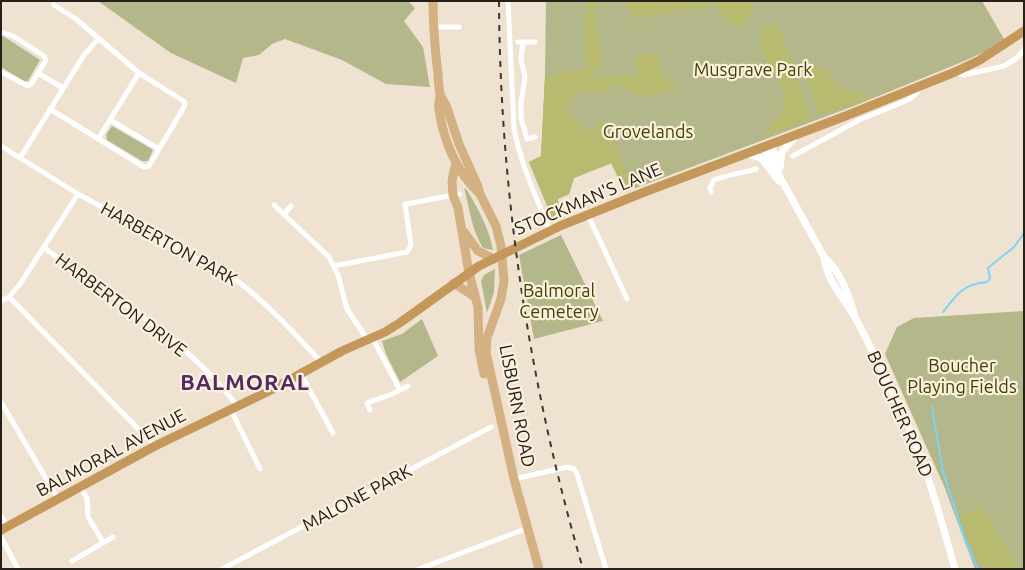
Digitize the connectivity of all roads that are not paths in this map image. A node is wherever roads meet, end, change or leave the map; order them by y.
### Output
1 (434, 1) edge
2 (508, 1) edge
3 (66, 4) dead end
4 (54, 5) dead end
5 (62, 11) junction
6 (434, 27) junction
7 (459, 27) dead end
8 (1024, 31) edge
9 (1, 32) edge
10 (98, 39) junction
11 (535, 42) dead end
12 (1024, 50) edge
13 (980, 60) junction
14 (987, 70) junction
15 (1, 72) edge
16 (956, 72) junction
17 (38, 73) junction
18 (138, 73) junction
19 (512, 77) junction
20 (525, 77) junction
21 (923, 85) junction
22 (63, 88) junction
23 (440, 94) junction
24 (50, 109) junction
25 (843, 117) junction
26 (110, 120) junction
27 (844, 127) junction
28 (799, 134) junction
29 (535, 137) dead end
30 (98, 139) junction
31 (458, 144) junction
32 (1, 146) edge
33 (768, 146) junction
34 (159, 149) junction
35 (747, 154) junction
36 (793, 156) dead end
37 (20, 158) junction
38 (456, 162) junction
39 (722, 163) junction
40 (780, 168) junction
41 (756, 169) dead end
42 (461, 171) junction
43 (727, 175) junction
44 (782, 180) junction
45 (711, 192) dead end
46 (78, 194) junction
47 (480, 194) junction
48 (456, 195) junction
49 (790, 195) junction
50 (274, 205) dead end
51 (291, 206) dead end
52 (284, 214) junction
53 (588, 215) junction
54 (462, 230) junction
55 (550, 231) junction
56 (44, 248) junction
57 (494, 259) junction
58 (334, 266) junction
59 (469, 273) junction
60 (454, 283) junction
61 (476, 296) junction
62 (9, 297) junction
63 (627, 299) dead end
64 (1, 301) edge
65 (478, 307) junction
66 (369, 338) junction
67 (487, 338) junction
68 (321, 362) junction
69 (301, 374) junction
70 (408, 386) dead end
71 (492, 386) junction
72 (400, 390) junction
73 (1, 402) edge
74 (234, 408) junction
75 (370, 410) dead end
76 (492, 427) dead end
77 (333, 433) dead end
78 (155, 446) junction
79 (260, 469) dead end
80 (514, 479) junction
81 (80, 487) junction
82 (58, 498) junction
83 (1, 516) edge
84 (4, 528) edge
85 (528, 528) junction
86 (1, 537) edge
87 (112, 537) dead end
88 (103, 542) junction
89 (72, 561) dead end
90 (953, 568) edge
91 (18, 569) edge
92 (222, 569) edge
93 (419, 569) edge
94 (539, 569) edge
95 (606, 569) edge

1 - 6 main road, LISBURN ROAD
2 - 19 street
3 - 5 street
4 - 5 street
5 - 10 street
6 - 7 street
6 - 23 main road, LISBURN ROAD
8 - 13 highway, STOCKMAN'S LANE
9 - 17 street
10 - 18 street
10 - 22 street
11 - 20 street
12 - 14 street, STOCKMAN'S LANE
13 - 14 street
13 - 16 highway, STOCKMAN'S LANE
14 - 16 street, STOCKMAN'S LANE
15 - 17 street
16 - 21 highway, STOCKMAN'S LANE
17 - 22 street
18 - 26 street
18 - 34 street
19 - 20 street
19 - 55 street
20 - 29 street
21 - 25 highway, STOCKMAN'S LANE
21 - 27 street, STOCKMAN'S LANE
22 - 24 street
23 - 31 main road, LISBURN ROAD
23 - 38 main road, LISBURN ROAD
24 - 30 street
24 - 37 street
25 - 27 street
25 - 28 highway, STOCKMAN'S LANE
26 - 30 street
26 - 34 street
27 - 36 street, STOCKMAN'S LANE
28 - 33 highway, STOCKMAN'S LANE
28 - 40 street
30 - 34 street
31 - 42 main road
31 - 47 main road, LISBURN ROAD
32 - 37 street, HARBERTON PARK
33 - 35 highway, STOCKMAN'S LANE
33 - 40 street, BOUCHER ROAD
33 - 44 street, BOUCHER ROAD
35 - 39 highway, STOCKMAN'S LANE
35 - 49 street
37 - 46 street, HARBERTON PARK
38 - 42 main road, LISBURN ROAD
38 - 48 main road
39 - 43 street
39 - 53 highway, STOCKMAN'S LANE
40 - 44 street, BOUCHER ROAD
41 - 43 street
42 - 47 main road, LISBURN ROAD
42 - 48 main road
43 - 45 street
44 - 49 street, BOUCHER ROAD
46 - 56 street
46 - 68 street, HARBERTON PARK
47 - 67 main road, LISBURN ROAD
48 - 54 main road
48 - 58 street
49 - 90 street, BOUCHER ROAD
50 - 52 street
51 - 52 street
52 - 58 street
53 - 55 highway, STOCKMAN'S LANE
53 - 63 street
54 - 57 main road
54 - 59 main road
55 - 57 highway, STOCKMAN'S LANE
56 - 62 street
56 - 74 street, HARBERTON DRIVE
57 - 59 highway, STOCKMAN'S LANE
58 - 66 street
59 - 60 highway, BALMORAL AVENUE
59 - 61 main road
60 - 61 main road
60 - 66 highway, BALMORAL AVENUE
61 - 65 main road
62 - 64 street
62 - 78 street
65 - 67 main road
65 - 71 main road
66 - 68 highway, BALMORAL AVENUE
66 - 72 street
67 - 71 main road, LISBURN ROAD
68 - 69 highway, BALMORAL AVENUE
69 - 74 highway, BALMORAL AVENUE
69 - 77 street
70 - 72 street
71 - 80 main road, LISBURN ROAD
72 - 75 street
73 - 82 street
74 - 78 highway, BALMORAL AVENUE
74 - 79 street, HARBERTON DRIVE
76 - 92 street, MALONE PARK
78 - 81 highway, BALMORAL AVENUE
80 - 85 main road, LISBURN ROAD
80 - 95 street
81 - 82 highway, BALMORAL AVENUE
81 - 88 street
82 - 84 highway, BALMORAL AVENUE
83 - 84 street
85 - 93 street
85 - 94 main road, LISBURN ROAD
86 - 91 street
87 - 88 street
88 - 89 street

